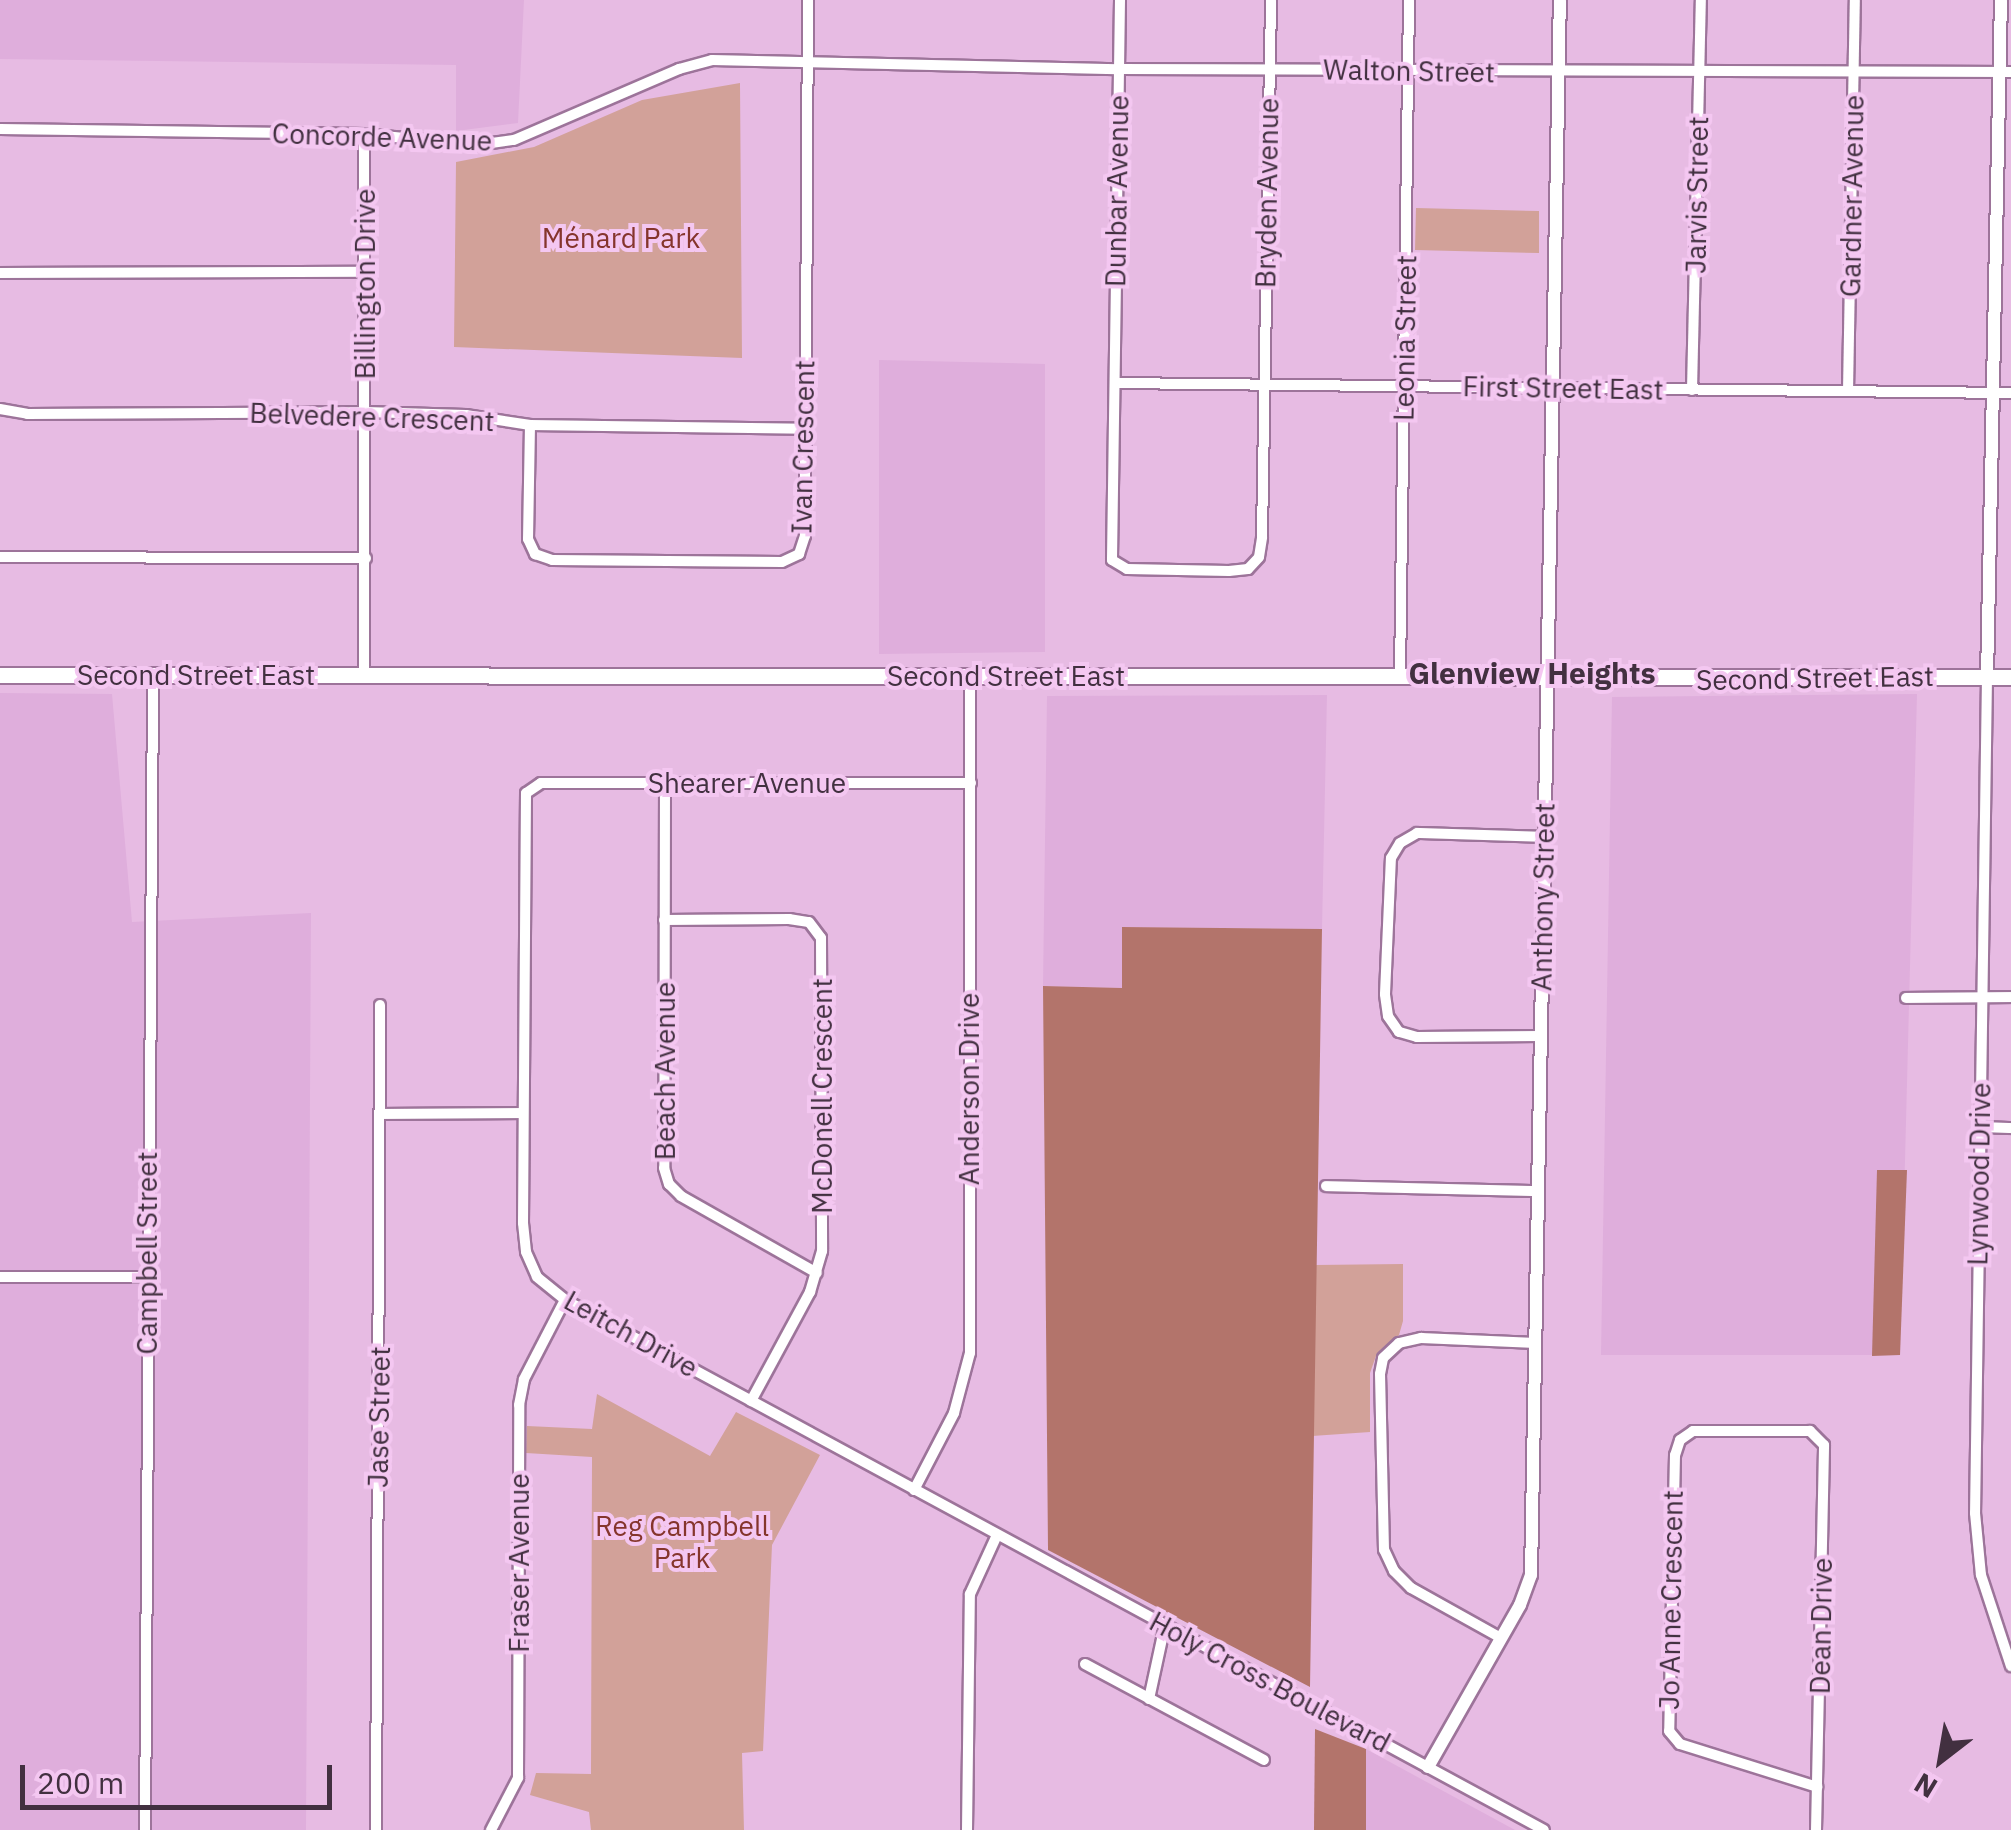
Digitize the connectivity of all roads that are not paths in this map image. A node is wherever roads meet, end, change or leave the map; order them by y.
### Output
1 (808, 0) edge
2 (1120, 0) edge
3 (1270, 0) edge
4 (1409, 0) edge
5 (1560, 0) edge
6 (1701, 0) edge
7 (1855, 0) edge
8 (2001, 0) edge
9 (808, 62) junction
10 (1118, 69) junction
11 (1270, 69) junction
12 (1408, 70) junction
13 (1854, 71) junction
14 (1559, 72) junction
15 (1700, 72) junction
16 (2005, 72) edge
17 (0, 130) edge
18 (364, 134) junction
19 (365, 272) junction
20 (0, 273) edge
21 (1115, 382) junction
22 (1264, 385) junction
23 (1404, 386) junction
24 (1553, 388) junction
25 (1692, 390) junction
26 (1848, 391) junction
27 (1990, 392) junction
28 (2011, 392) edge
29 (0, 409) edge
30 (366, 412) junction
31 (530, 425) junction
32 (806, 428) junction
33 (0, 558) edge
34 (366, 558) junction
35 (0, 675) edge
36 (153, 675) junction
37 (364, 675) junction
38 (970, 677) junction
39 (1400, 677) junction
40 (1988, 677) junction
41 (2011, 677) edge
42 (1550, 678) junction
43 (971, 782) junction
44 (665, 784) junction
45 (526, 793) joint
46 (1543, 837) junction
47 (664, 920) junction
48 (1981, 997) junction
49 (2011, 997) edge
50 (1906, 998) dead end
51 (380, 1005) dead end
52 (1540, 1036) junction
53 (522, 1113) junction
54 (382, 1114) junction
55 (1980, 1127) junction
56 (2011, 1128) edge
57 (1326, 1186) dead end
58 (1537, 1191) junction
59 (817, 1272) junction
60 (147, 1277) junction
61 (0, 1278) edge
62 (565, 1300) junction
63 (1536, 1343) junction
64 (751, 1401) junction
65 (1808, 1431) joint
66 (914, 1490) junction
67 (997, 1535) junction
68 (1165, 1625) junction
69 (1501, 1638) junction
70 (1084, 1664) dead end
71 (2011, 1666) edge
72 (1149, 1699) junction
73 (1264, 1760) dead end
74 (1428, 1768) junction
75 (1817, 1787) junction
76 (145, 1830) edge
77 (376, 1830) edge
78 (491, 1830) edge
79 (967, 1830) edge
80 (1544, 1830) edge
81 (1816, 1830) edge

1 - 9 street, Ivan Crescent
2 - 10 street, Dunbar Avenue
3 - 11 street, Bryden Avenue
4 - 12 street, Leonia Street
5 - 14 street, Anthony Street
6 - 15 street, Jarvis Street
7 - 13 street, Gardner Avenue
8 - 16 street
9 - 10 street, Walton Street
9 - 18 street, Concorde Avenue
9 - 32 street, Ivan Crescent
10 - 11 street, Walton Street
10 - 21 street, Dunbar Avenue
11 - 12 street, Walton Street
11 - 22 street, Bryden Avenue
12 - 14 street, Walton Street
12 - 23 street, Leonia Street
13 - 15 street, Walton Street
13 - 16 street, Walton Street
13 - 26 street, Gardner Avenue
14 - 15 street, Walton Street
14 - 24 street, Anthony Street
15 - 25 street, Jarvis Street
16 - 27 street
17 - 18 street, Concorde Avenue
18 - 19 street, Billington Drive
19 - 20 street
19 - 30 street, Billington Drive
21 - 22 street, First Street East
21 - 22 street, Dunbar Avenue
22 - 23 street, First Street East
23 - 24 street, First Street East
23 - 39 street, Leonia Street
24 - 25 street, First Street East
24 - 42 street, Anthony Street
25 - 26 street, First Street East
26 - 27 street, First Street East
27 - 28 street, First Street East
27 - 40 street
29 - 30 street, Belvedere Crescent
30 - 31 street, Belvedere Crescent
30 - 34 street, Billington Drive
31 - 32 street, Belvedere Crescent
31 - 32 street, Ivan Crescent
33 - 34 street
34 - 37 street, Billington Drive
35 - 36 main road, Second Street East
36 - 37 main road, Second Street East
36 - 60 street, Campbell Street
37 - 38 main road, Second Street East
38 - 39 main road, Second Street East
38 - 43 street, Anderson Drive
39 - 42 main road, Second Street East
40 - 41 main road, Second Street East
40 - 42 main road, Second Street East
40 - 48 street, Lynwood Drive
42 - 46 street, Anthony Street
43 - 44 street, Shearer Avenue
43 - 66 street, Anderson Drive
44 - 45 street, Shearer Avenue
44 - 47 street, Beach Avenue
45 - 53 street, Leitch Drive
46 - 52 street, Anthony Street
46 - 52 street
47 - 59 street, Beach Avenue
47 - 59 street, McDonell Crescent
48 - 49 street
48 - 50 street
48 - 55 street, Lynwood Drive
51 - 54 street, Jase Street
52 - 58 street, Anthony Street
53 - 54 street
53 - 62 street, Leitch Drive
54 - 77 street, Jase Street
55 - 56 street
55 - 71 street, Lynwood Drive
57 - 58 street
58 - 63 street, Anthony Street
59 - 64 street, McDonell Crescent
60 - 61 street
60 - 76 street, Campbell Street
62 - 64 street, Leitch Drive
62 - 78 street, Fraser Avenue
63 - 69 street, Anthony Street
63 - 69 street
64 - 66 street, Leitch Drive
65 - 75 street, Dean Drive
65 - 75 street, Jo Anne Crescent
66 - 67 street, Leitch Drive
67 - 68 street, Holy Cross Boulevard
67 - 79 street
68 - 72 street
68 - 74 street, Holy Cross Boulevard
69 - 74 street, Anthony Street
70 - 72 street
72 - 73 street
74 - 80 street, Holy Cross Boulevard
75 - 81 street, Dean Drive

